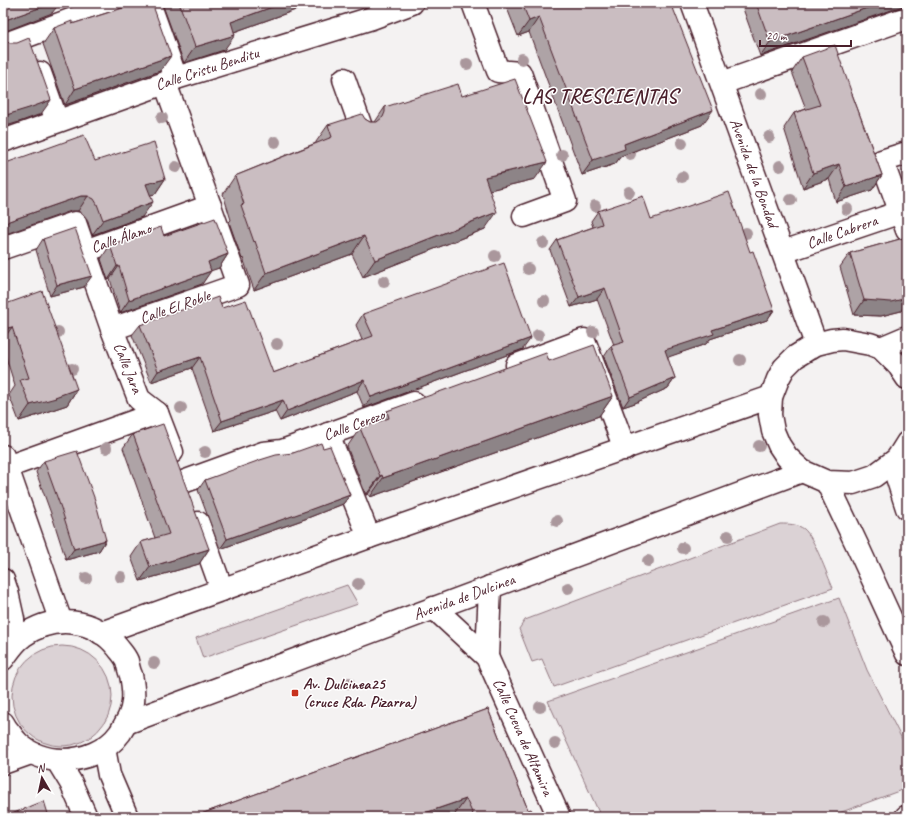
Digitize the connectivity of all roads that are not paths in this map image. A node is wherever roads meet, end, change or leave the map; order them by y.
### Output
1 (116, 3) edge
2 (149, 3) edge
3 (412, 3) edge
4 (473, 3) edge
5 (692, 3) edge
6 (369, 11) edge
7 (907, 18) edge
8 (10, 39) edge
9 (344, 79) dead end
10 (170, 80) junction
11 (722, 83) junction
12 (57, 121) junction
13 (361, 127) edge
14 (3, 141) edge
15 (907, 153) edge
16 (210, 206) junction
17 (524, 216) dead end
18 (904, 221) edge
19 (3, 248) edge
20 (85, 251) junction
21 (783, 252) junction
22 (112, 329) junction
23 (907, 337) edge
24 (816, 344) junction
25 (881, 348) junction
26 (498, 372) edge
27 (907, 378) edge
28 (432, 396) edge
29 (771, 398) junction
30 (157, 413) junction
31 (328, 434) junction
32 (625, 449) junction
33 (902, 451) edge
34 (5, 462) edge
35 (802, 471) junction
36 (183, 482) junction
37 (827, 482) junction
38 (907, 508) edge
39 (369, 537) junction
40 (3, 580) edge
41 (490, 587) junction
42 (222, 590) junction
43 (434, 608) junction
44 (61, 622) junction
45 (101, 633) junction
46 (9, 651) edge
47 (907, 654) edge
48 (487, 657) junction
49 (126, 723) junction
50 (3, 724) edge
51 (104, 748) junction
52 (31, 753) junction
53 (57, 760) junction
54 (3, 763) edge
55 (86, 817) edge
56 (127, 817) edge
57 (559, 817) edge

1 - 8 street
2 - 10 street
3 - 6 street, Calle Cristu Benditu
4 - 17 street
5 - 11 street, Avenida de la Bondad
6 - 10 street, Calle Cristu Benditu
7 - 11 street
8 - 12 street
9 - 13 street
10 - 12 street, Calle Cristu Benditu
10 - 16 street
11 - 21 street, Avenida de la Bondad
12 - 14 street, Calle Cristu Benditu
15 - 18 street
16 - 20 street, Calle Álamo
16 - 22 street, Calle El Roble
18 - 21 street, Calle Cabrera
19 - 20 street, Calle Álamo
20 - 22 street, Calle Jara
21 - 24 street, Avenida de la Bondad
22 - 30 street, Calle Jara
23 - 25 street
24 - 25 street
24 - 29 street
25 - 27 street
26 - 32 street
28 - 31 street, Calle Cerezo
29 - 32 street
29 - 35 street
30 - 34 street
30 - 36 street
31 - 36 street, Calle Cerezo
31 - 39 street
32 - 39 street
33 - 37 street
33 - 38 street
34 - 44 street
35 - 37 street
35 - 41 street, Avenida de Dulcinea
36 - 42 street
37 - 47 street
39 - 42 street
40 - 46 street
41 - 43 street, Avenida de Dulcinea
41 - 48 street
42 - 45 street
43 - 48 street
43 - 49 street, Avenida de Dulcinea
44 - 45 street
44 - 46 street
45 - 49 street
48 - 57 street, Calle Cueva de Altamira
49 - 51 street
50 - 52 street
51 - 53 street
51 - 56 street
52 - 53 street
52 - 54 street
53 - 55 street

